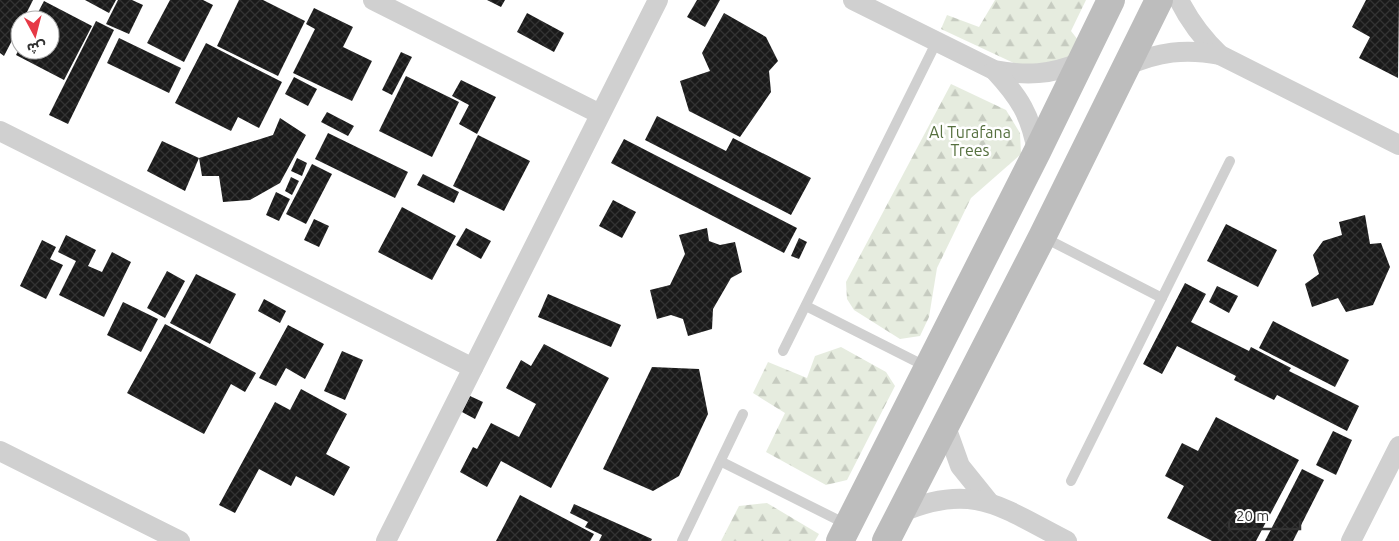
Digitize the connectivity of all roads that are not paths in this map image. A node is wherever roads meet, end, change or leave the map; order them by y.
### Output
1 (374, 0) edge
2 (658, 0) edge
3 (853, 0) edge
4 (1111, 0) edge
5 (1159, 0) edge
6 (1179, 0) edge
7 (936, 41) junction
8 (1220, 54) junction
9 (1081, 62) junction
10 (1126, 66) junction
11 (994, 70) junction
12 (600, 114) junction
13 (0, 131) edge
14 (1399, 145) edge
15 (1037, 152) junction
16 (1230, 161) dead end
17 (1042, 237) junction
18 (1162, 298) junction
19 (806, 306) junction
20 (783, 351) dead end
21 (927, 367) junction
22 (473, 368) junction
23 (744, 414) dead end
24 (945, 424) junction
25 (1399, 446) edge
26 (0, 450) edge
27 (722, 462) junction
28 (1071, 481) dead end
29 (989, 502) junction
30 (900, 513) junction
31 (844, 533) edge
32 (180, 541) edge
33 (386, 541) edge
34 (682, 541) edge
35 (886, 541) edge
36 (1067, 541) edge
37 (1351, 541) edge

1 - 12 street
2 - 12 street
3 - 7 street
4 - 9 main road
5 - 10 main road
6 - 8 street
7 - 11 street
7 - 19 lane
8 - 10 street
8 - 14 street
9 - 11 street
9 - 15 main road
10 - 17 main road
11 - 15 street
12 - 22 street
13 - 22 street
15 - 21 main road
16 - 18 lane
17 - 18 lane
17 - 24 main road
18 - 28 lane
19 - 20 lane
19 - 21 lane
21 - 31 main road
22 - 33 street
23 - 27 lane
24 - 29 street
24 - 30 main road
25 - 37 street
26 - 32 street
27 - 31 lane
27 - 34 lane
29 - 30 street
29 - 36 street
30 - 35 main road

